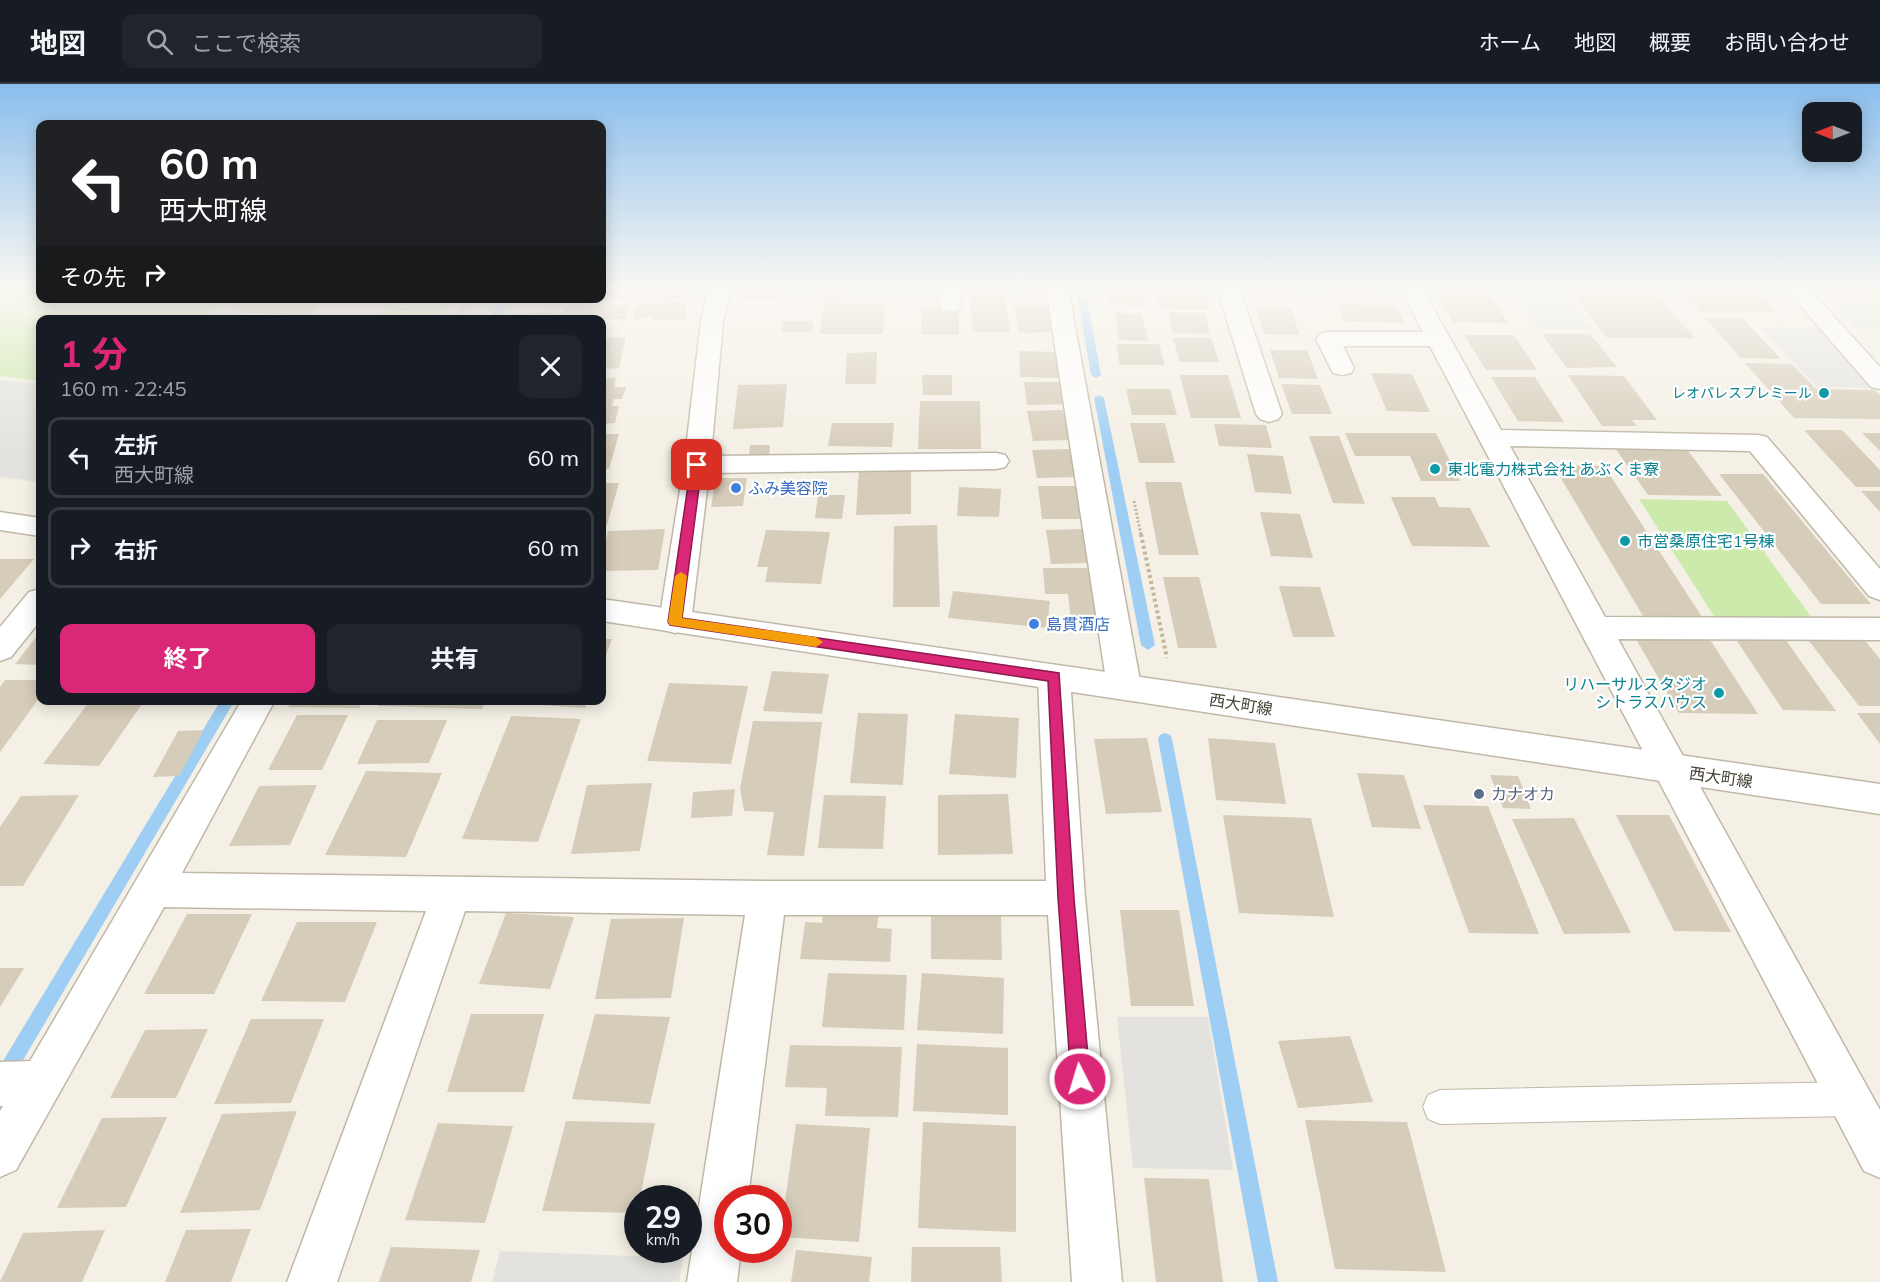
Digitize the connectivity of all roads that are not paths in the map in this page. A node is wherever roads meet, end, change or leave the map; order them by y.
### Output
1 (710, 344) edge
2 (1066, 344) edge
3 (1246, 344) edge
4 (1330, 344) edge
5 (1443, 344) edge
6 (1846, 344) edge
7 (1342, 369) dead end
8 (1880, 382) edge
9 (1269, 414) dead end
10 (1494, 438) junction
11 (996, 461) dead end
12 (697, 465) junction
13 (0, 521) edge
14 (36, 526) edge
15 (1880, 590) edge
16 (36, 605) edge
17 (606, 611) edge
18 (675, 622) junction
19 (1596, 628) junction
20 (1880, 629) edge
21 (0, 649) edge
22 (1054, 677) junction
23 (1124, 686) junction
24 (256, 705) edge
25 (1672, 770) junction
26 (1880, 798) edge
27 (153, 890) junction
28 (452, 893) junction
29 (767, 898) junction
30 (1066, 898) junction
31 (20, 1084) edge
32 (1850, 1099) junction
33 (1440, 1107) dead end
34 (0, 1154) edge
35 (1880, 1155) edge
36 (312, 1282) edge
37 (712, 1282) edge
38 (1097, 1282) edge

1 - 12 street
2 - 23 street
3 - 9 street
4 - 7 street
5 - 10 street
6 - 8 street
10 - 15 street
10 - 19 street
11 - 12 street
12 - 18 street
13 - 14 street
16 - 21 street
17 - 18 street, 西大町線
18 - 22 street, 西大町線
19 - 20 street
19 - 25 street
22 - 23 street, 西大町線
22 - 30 street
23 - 25 street, 西大町線
24 - 27 street
25 - 26 street, 西大町線
25 - 32 street
27 - 28 street
27 - 31 street
28 - 29 street
28 - 36 street
29 - 30 street
29 - 37 street
30 - 38 street
31 - 34 street
32 - 33 lane
32 - 35 street

